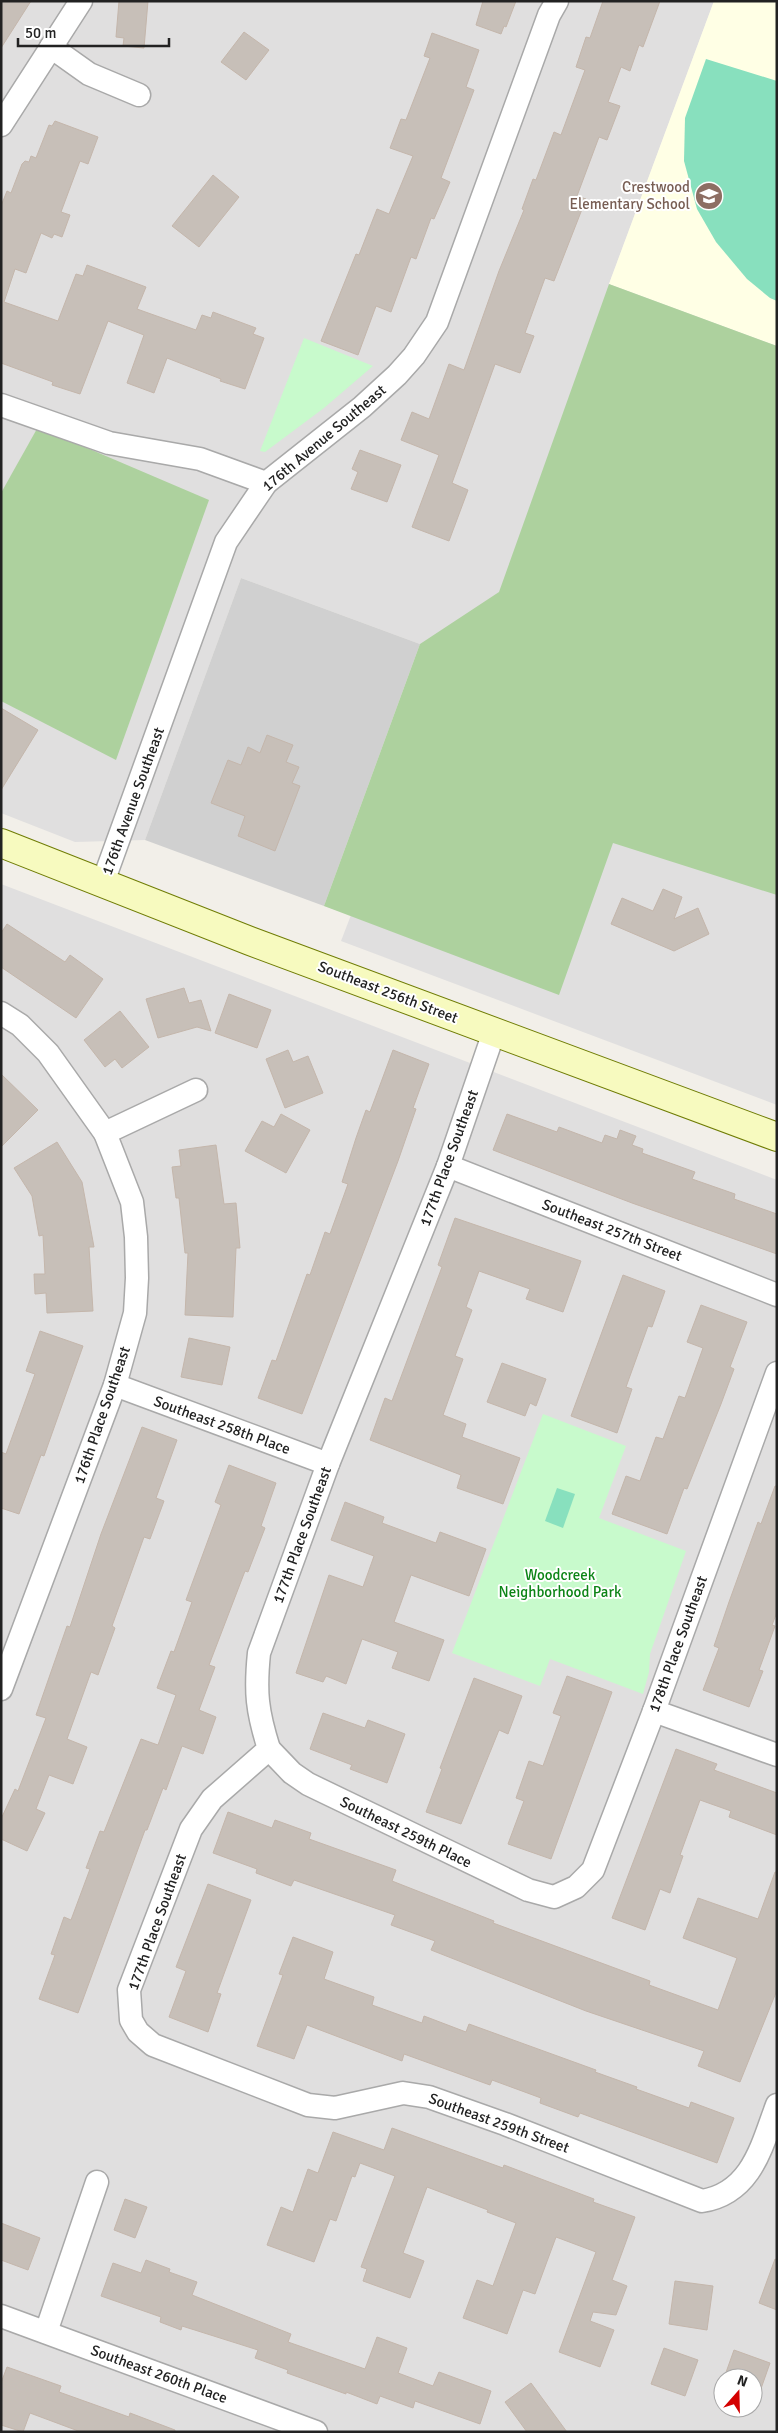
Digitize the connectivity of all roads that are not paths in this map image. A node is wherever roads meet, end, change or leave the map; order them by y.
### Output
1 (81, 1) edge
2 (557, 1) edge
3 (51, 47) junction
4 (139, 95) dead end
5 (1, 125) edge
6 (1, 405) edge
7 (266, 483) junction
8 (1, 843) edge
9 (103, 882) junction
10 (1, 1013) edge
11 (494, 1032) junction
12 (196, 1090) dead end
13 (105, 1133) junction
14 (777, 1137) edge
15 (448, 1166) junction
16 (777, 1295) edge
17 (777, 1373) edge
18 (115, 1385) junction
19 (328, 1464) junction
20 (1, 1689) edge
21 (654, 1711) junction
22 (269, 1749) junction
23 (777, 1755) edge
24 (554, 1897) joint
25 (131, 2020) joint
26 (777, 2105) edge
27 (97, 2182) dead end
28 (1, 2316) edge
29 (46, 2332) junction
30 (316, 2432) edge

1 - 3 street
2 - 7 street, 176th Avenue Southeast
3 - 4 street
3 - 5 street
6 - 7 street
7 - 9 street, 176th Avenue Southeast
8 - 9 main road, Southeast 256th Street
9 - 11 main road, Southeast 256th Street
10 - 13 street
11 - 14 main road, Southeast 256th Street
11 - 15 street, 177th Place Southeast
12 - 13 street
13 - 18 street, 176th Place Southeast
15 - 16 street, Southeast 257th Street
15 - 19 street, 177th Place Southeast
17 - 21 street, 178th Place Southeast
18 - 19 street, Southeast 258th Place
18 - 20 street, 176th Place Southeast
19 - 22 street, 177th Place Southeast
21 - 23 street
21 - 24 street, 178th Place Southeast
22 - 24 street, Southeast 259th Place
22 - 25 street, 177th Place Southeast
25 - 26 street, Southeast 259th Street
27 - 29 street
28 - 29 street, Southeast 260th Place
29 - 30 street, Southeast 260th Place

